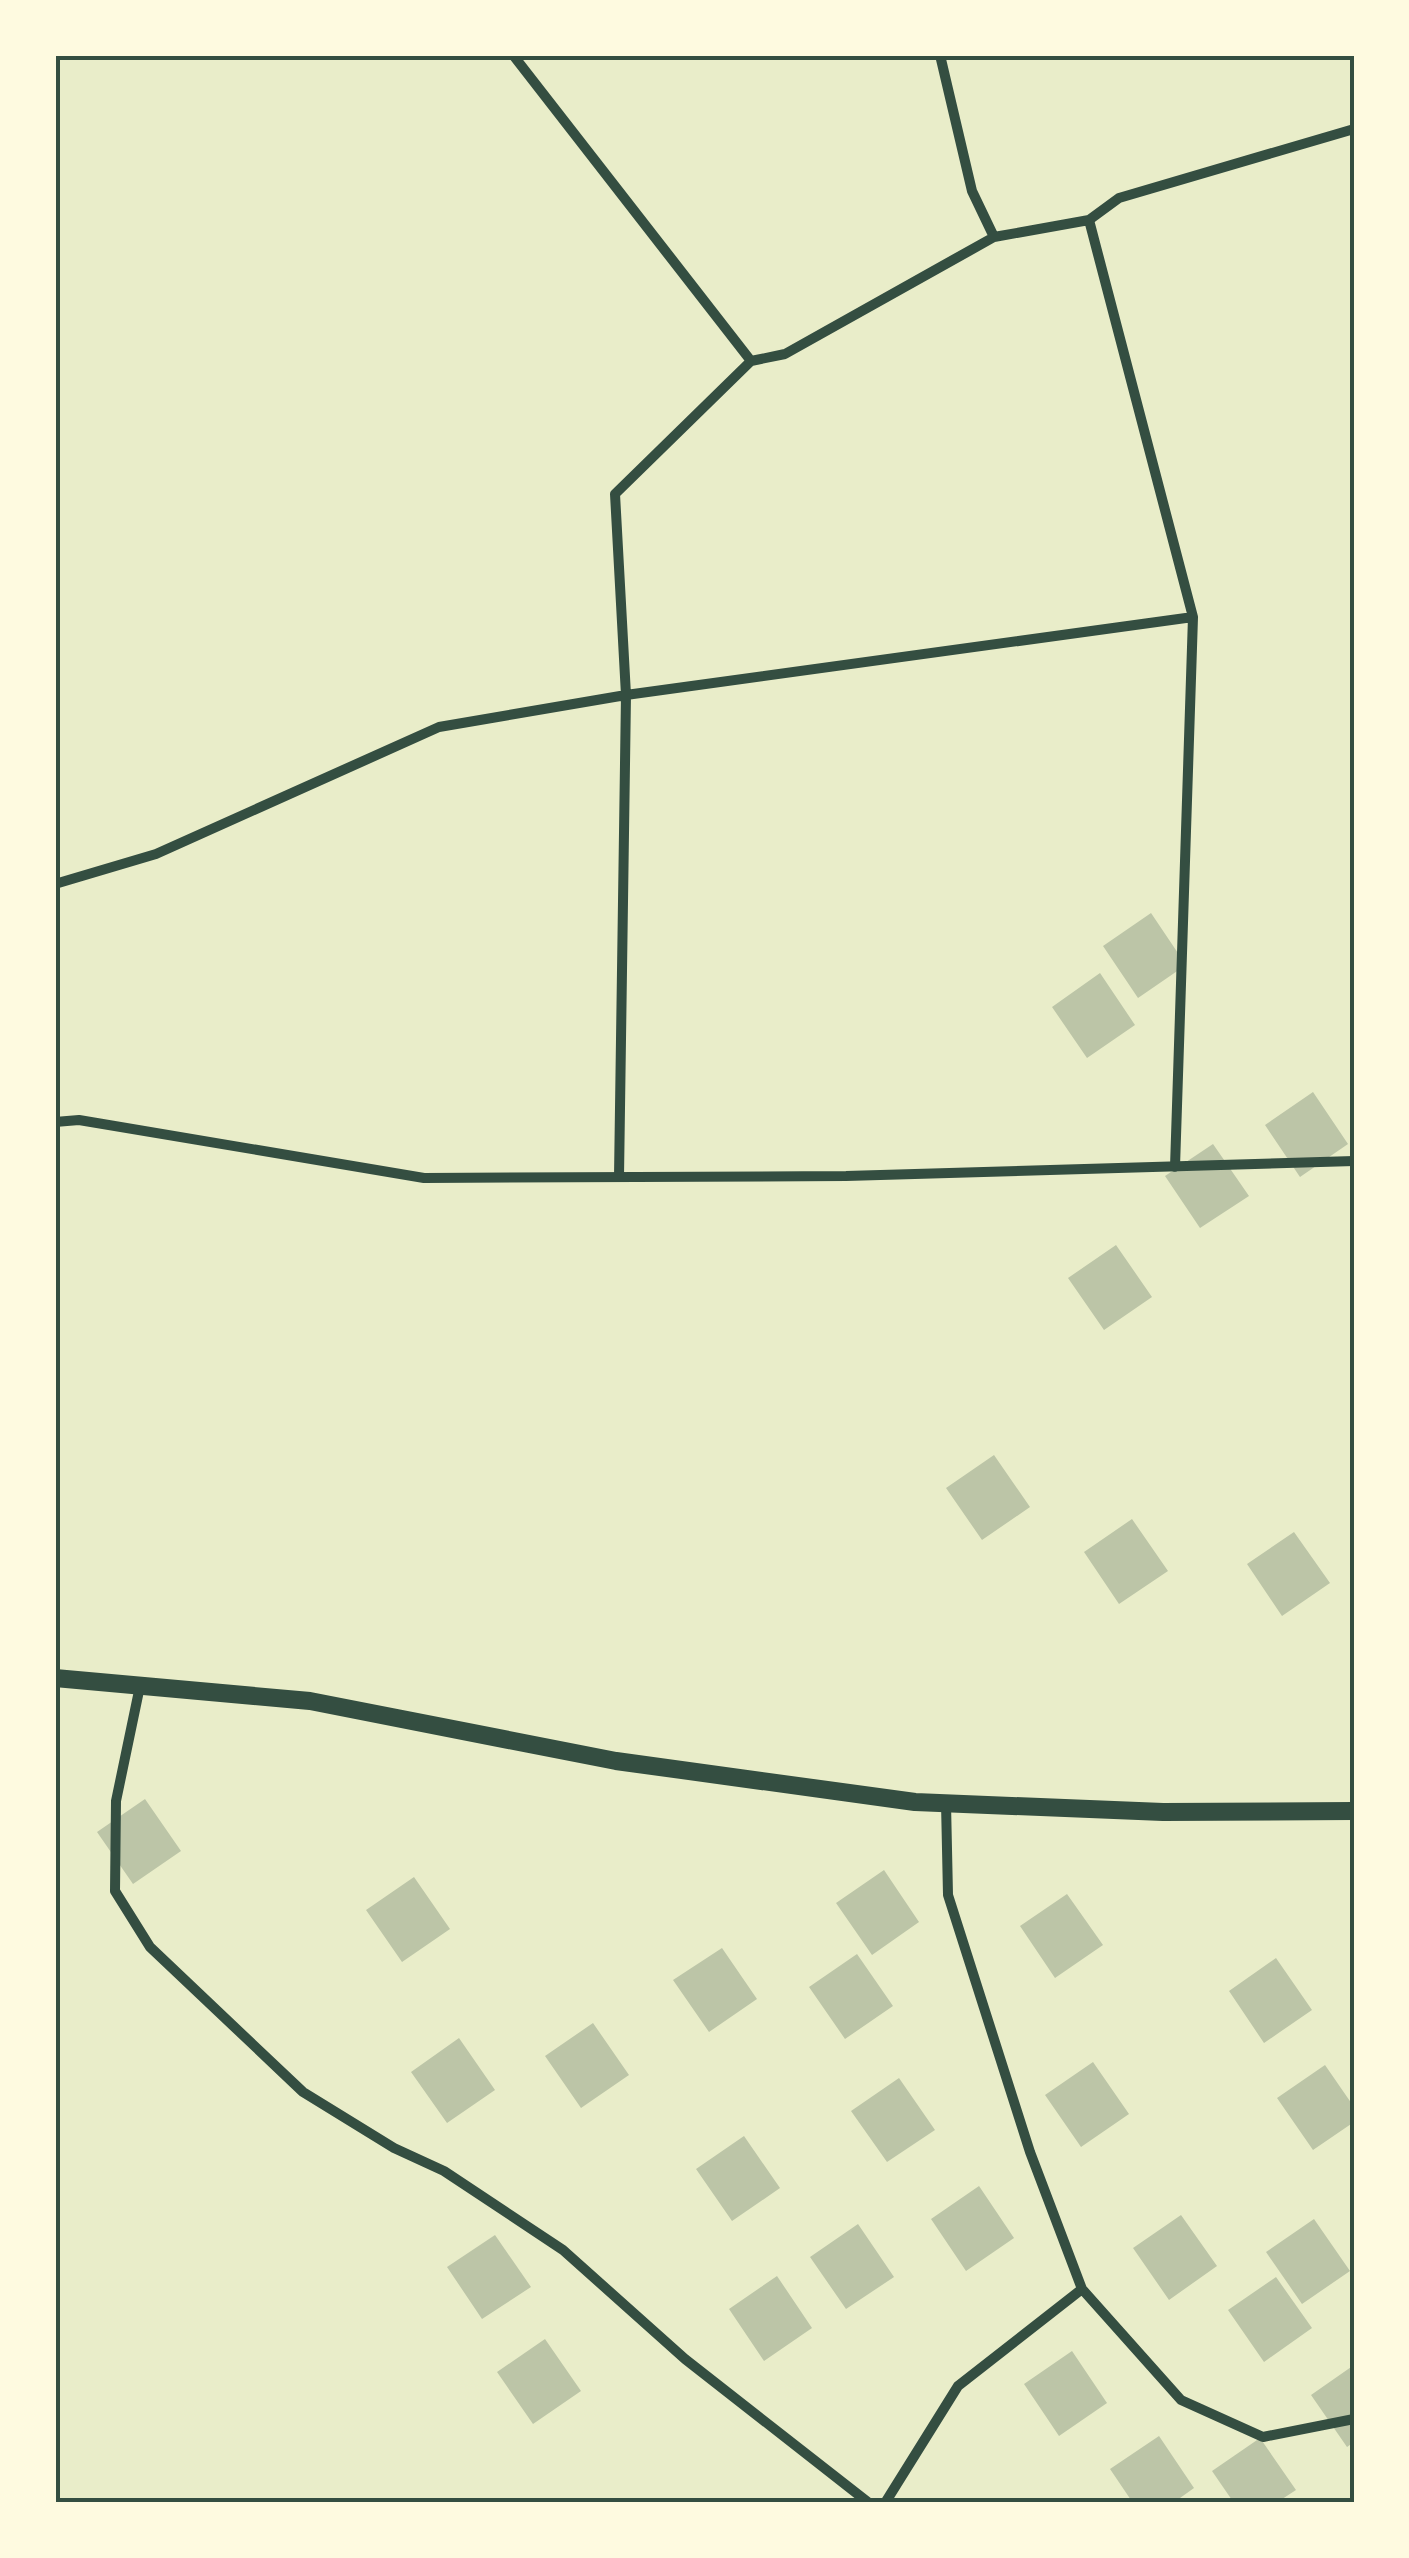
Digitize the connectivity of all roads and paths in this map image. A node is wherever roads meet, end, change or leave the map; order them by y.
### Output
1 (513, 55) edge
2 (940, 55) edge
3 (1354, 129) edge
4 (1089, 220) junction
5 (994, 237) junction
6 (751, 361) junction
7 (1193, 617) junction
8 (626, 695) junction
9 (55, 884) edge
10 (55, 1122) edge
11 (1354, 1162) edge
12 (1175, 1166) junction
13 (619, 1176) junction
14 (55, 1678) edge
15 (140, 1686) junction
16 (946, 1803) junction
17 (1354, 1812) edge
18 (1082, 2289) junction
19 (1354, 2419) edge
20 (869, 2503) edge
21 (886, 2503) edge

1 - 6 street
2 - 5 street
3 - 4 street
4 - 5 street
4 - 7 street
5 - 6 street
6 - 8 street
7 - 8 street
7 - 12 street
8 - 9 street
8 - 13 street
10 - 13 street
11 - 12 street
12 - 13 street
14 - 15 street
15 - 16 street
15 - 20 street
16 - 17 street
16 - 18 street
18 - 19 street
18 - 21 street

